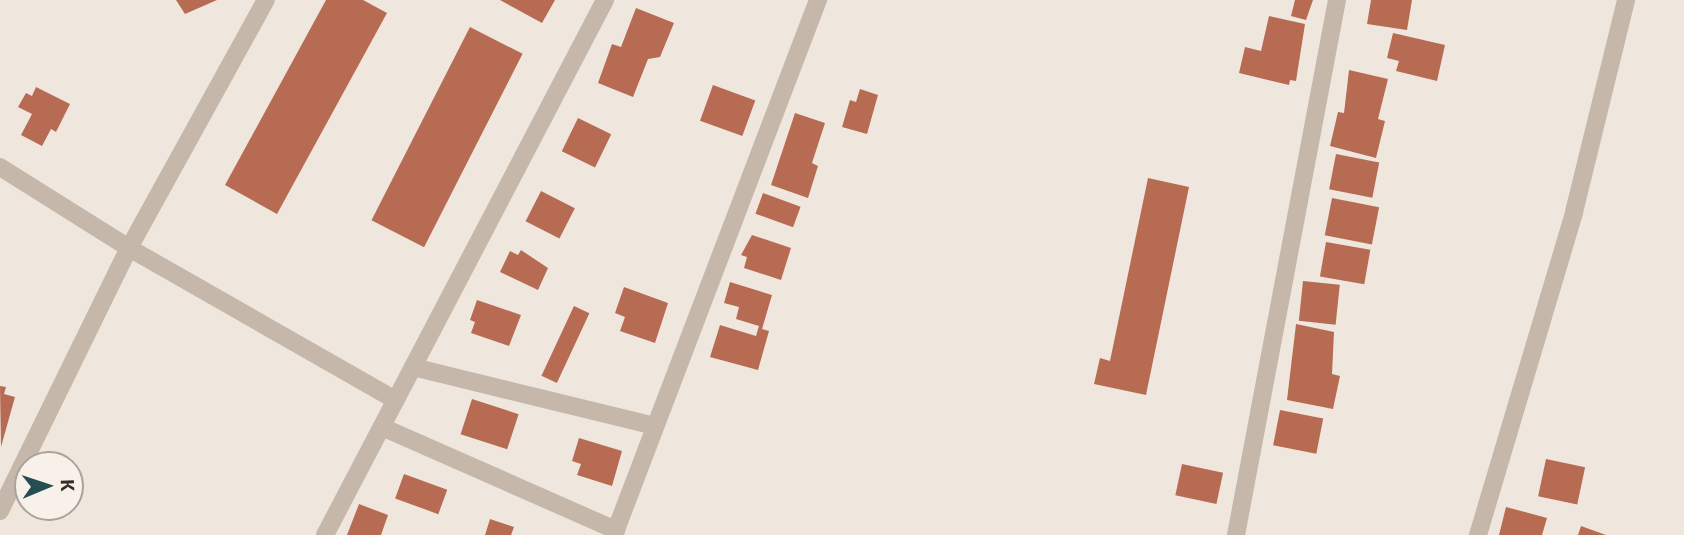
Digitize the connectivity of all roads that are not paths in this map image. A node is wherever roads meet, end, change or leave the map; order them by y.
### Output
1 (265, 0) edge
2 (605, 0) edge
3 (818, 0) edge
4 (1336, 0) edge
5 (1626, 0) edge
6 (0, 167) edge
7 (129, 248) junction
8 (413, 367) junction
9 (396, 400) junction
10 (655, 426) junction
11 (382, 427) junction
12 (0, 511) edge
13 (615, 533) edge
14 (325, 535) edge
15 (1236, 535) edge
16 (1478, 535) edge

1 - 7 street
2 - 8 street
3 - 10 street
4 - 15 street
5 - 16 street
6 - 7 street
7 - 9 street
7 - 12 street
8 - 9 street
8 - 10 street
9 - 11 street
10 - 13 street
11 - 13 street
11 - 14 street

